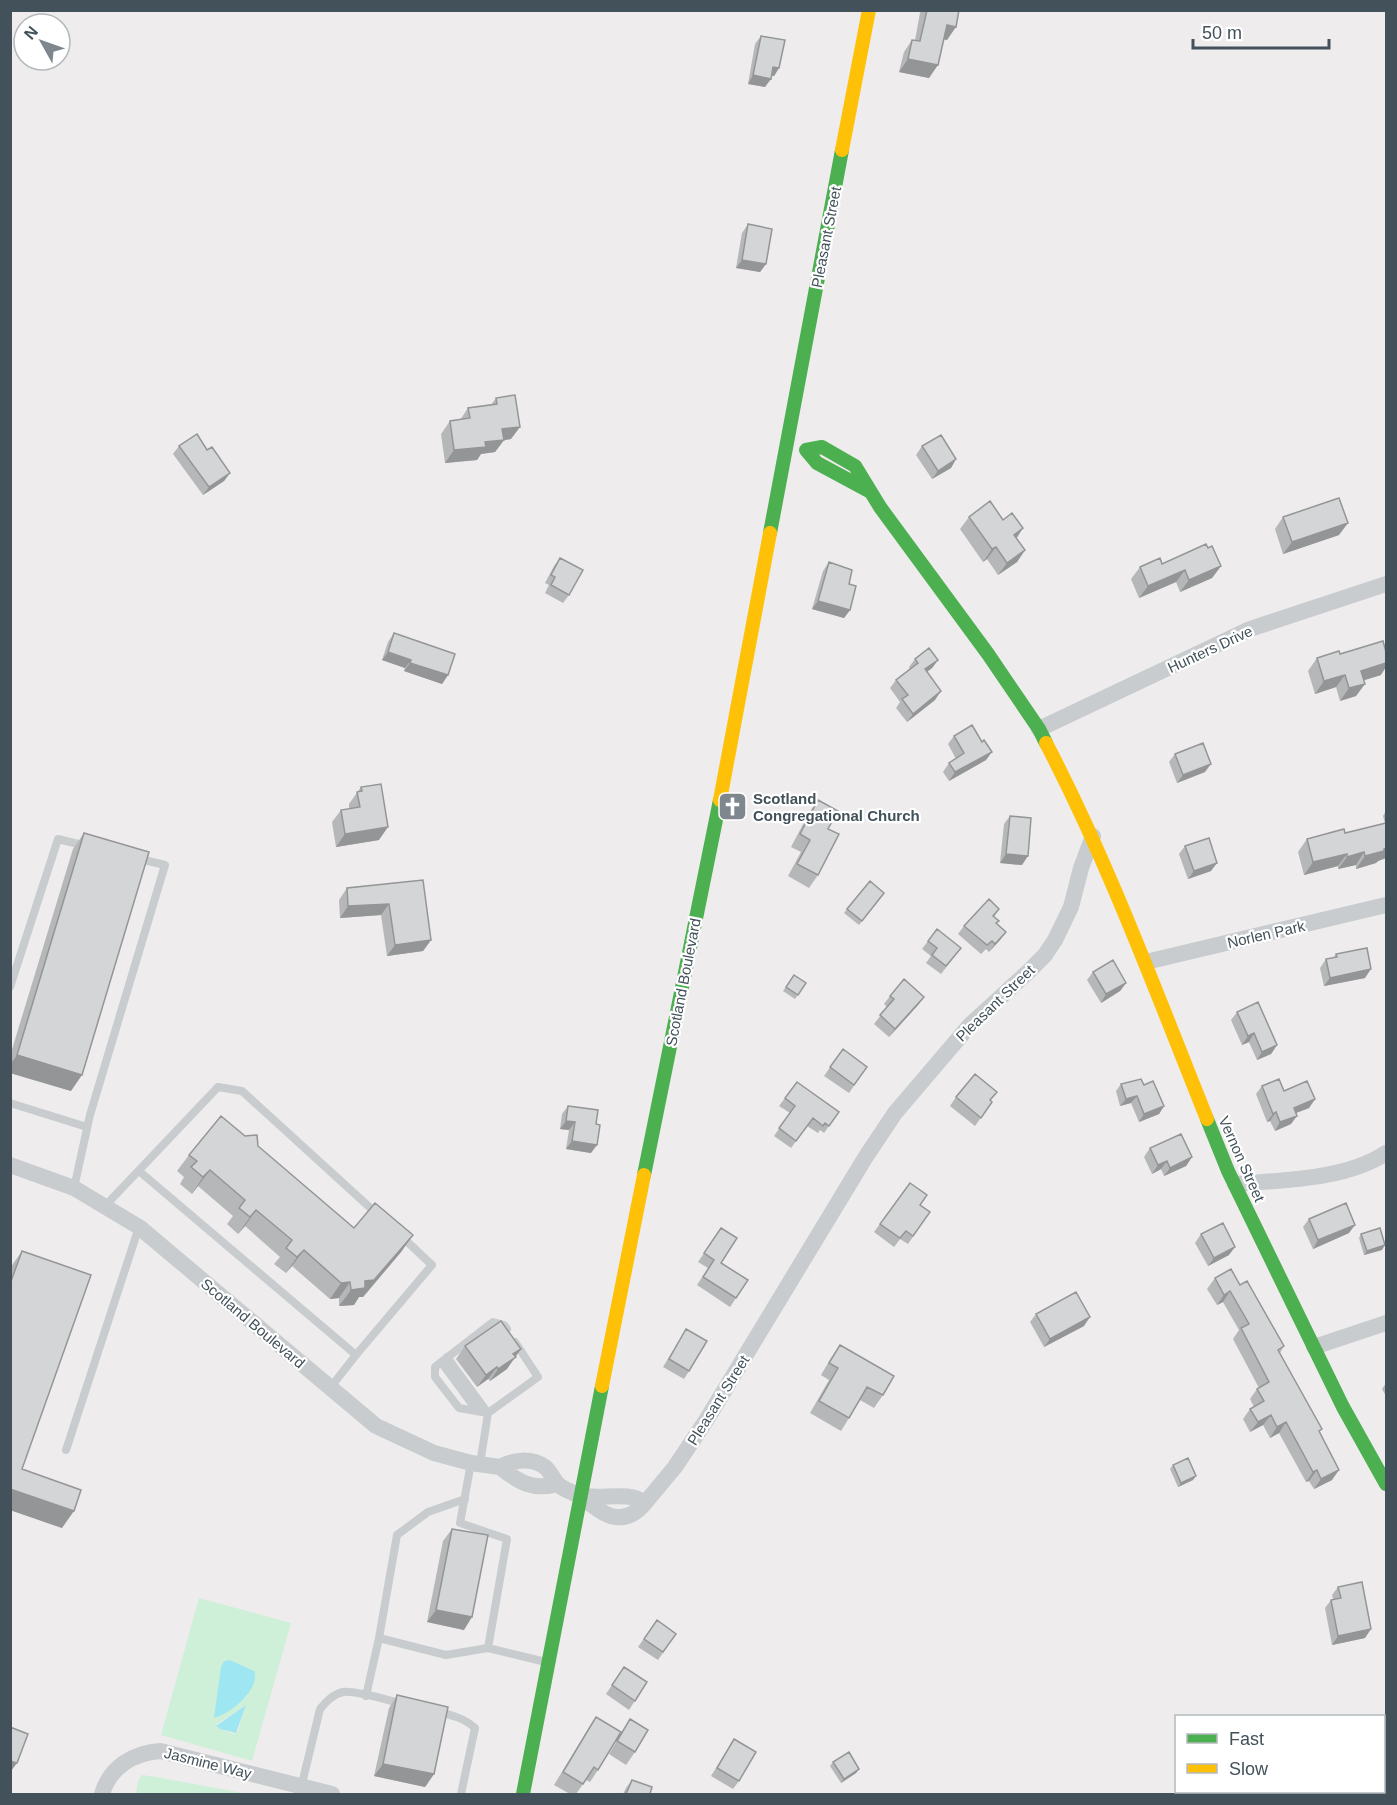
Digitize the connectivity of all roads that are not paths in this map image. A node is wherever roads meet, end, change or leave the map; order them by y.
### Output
1 (869, 10) edge
2 (786, 442) junction
3 (1386, 584) edge
4 (1039, 729) junction
5 (1094, 836) junction
6 (90, 847) edge
7 (122, 855) edge
8 (1386, 905) edge
9 (1146, 962) junction
10 (10, 987) edge
11 (10, 1103) edge
12 (87, 1127) junction
13 (1386, 1153) edge
14 (10, 1165) edge
15 (139, 1171) junction
16 (1235, 1184) junction
17 (74, 1188) junction
18 (105, 1206) junction
19 (380, 1217) edge
20 (389, 1225) edge
21 (139, 1227) junction
22 (1386, 1323) edge
23 (1314, 1347) junction
24 (356, 1355) junction
25 (444, 1360) junction
26 (330, 1388) junction
27 (477, 1411) junction
28 (488, 1413) junction
29 (66, 1450) dead end
30 (476, 1464) junction
31 (500, 1467) junction
32 (557, 1484) junction
33 (1386, 1484) edge
34 (580, 1495) junction
35 (465, 1499) junction
36 (379, 1638) junction
37 (488, 1648) junction
38 (549, 1662) junction
39 (366, 1696) junction
40 (412, 1706) edge
41 (423, 1709) edge
42 (301, 1791) edge
43 (102, 1794) edge
44 (332, 1794) edge
45 (461, 1794) edge
46 (523, 1794) edge

1 - 2 main road, Pleasant Street
2 - 4 main road
2 - 34 main road, Scotland Boulevard
3 - 4 street, Hunters Drive
4 - 5 main road
5 - 9 main road, Vernon Street
5 - 34 street, Pleasant Street
6 - 10 lane
7 - 12 lane
8 - 9 street, Norlen Park
9 - 16 main road, Vernon Street
11 - 12 lane
12 - 17 lane
13 - 16 street
14 - 17 street, Scotland Boulevard
15 - 18 lane
15 - 19 lane
15 - 24 lane
16 - 23 main road, Vernon Street
17 - 18 street, Scotland Boulevard
18 - 21 street, Scotland Boulevard
20 - 24 lane
21 - 26 street, Scotland Boulevard
21 - 29 lane
22 - 23 street
23 - 33 main road, Vernon Street
24 - 26 lane
25 - 27 lane
25 - 27 lane
25 - 28 lane
25 - 28 lane
26 - 30 street, Scotland Boulevard
27 - 28 lane
28 - 30 lane
30 - 31 street, Scotland Boulevard
30 - 35 lane
31 - 32 street, Scotland Boulevard
31 - 32 street, Scotland Boulevard
32 - 34 street, Scotland Boulevard
34 - 38 main road
35 - 36 lane
35 - 37 lane
36 - 37 lane
36 - 39 lane
37 - 38 lane
38 - 46 main road
39 - 40 lane
39 - 42 lane
41 - 45 lane
42 - 43 street, Jasmine Way
42 - 44 street, Jasmine Way

